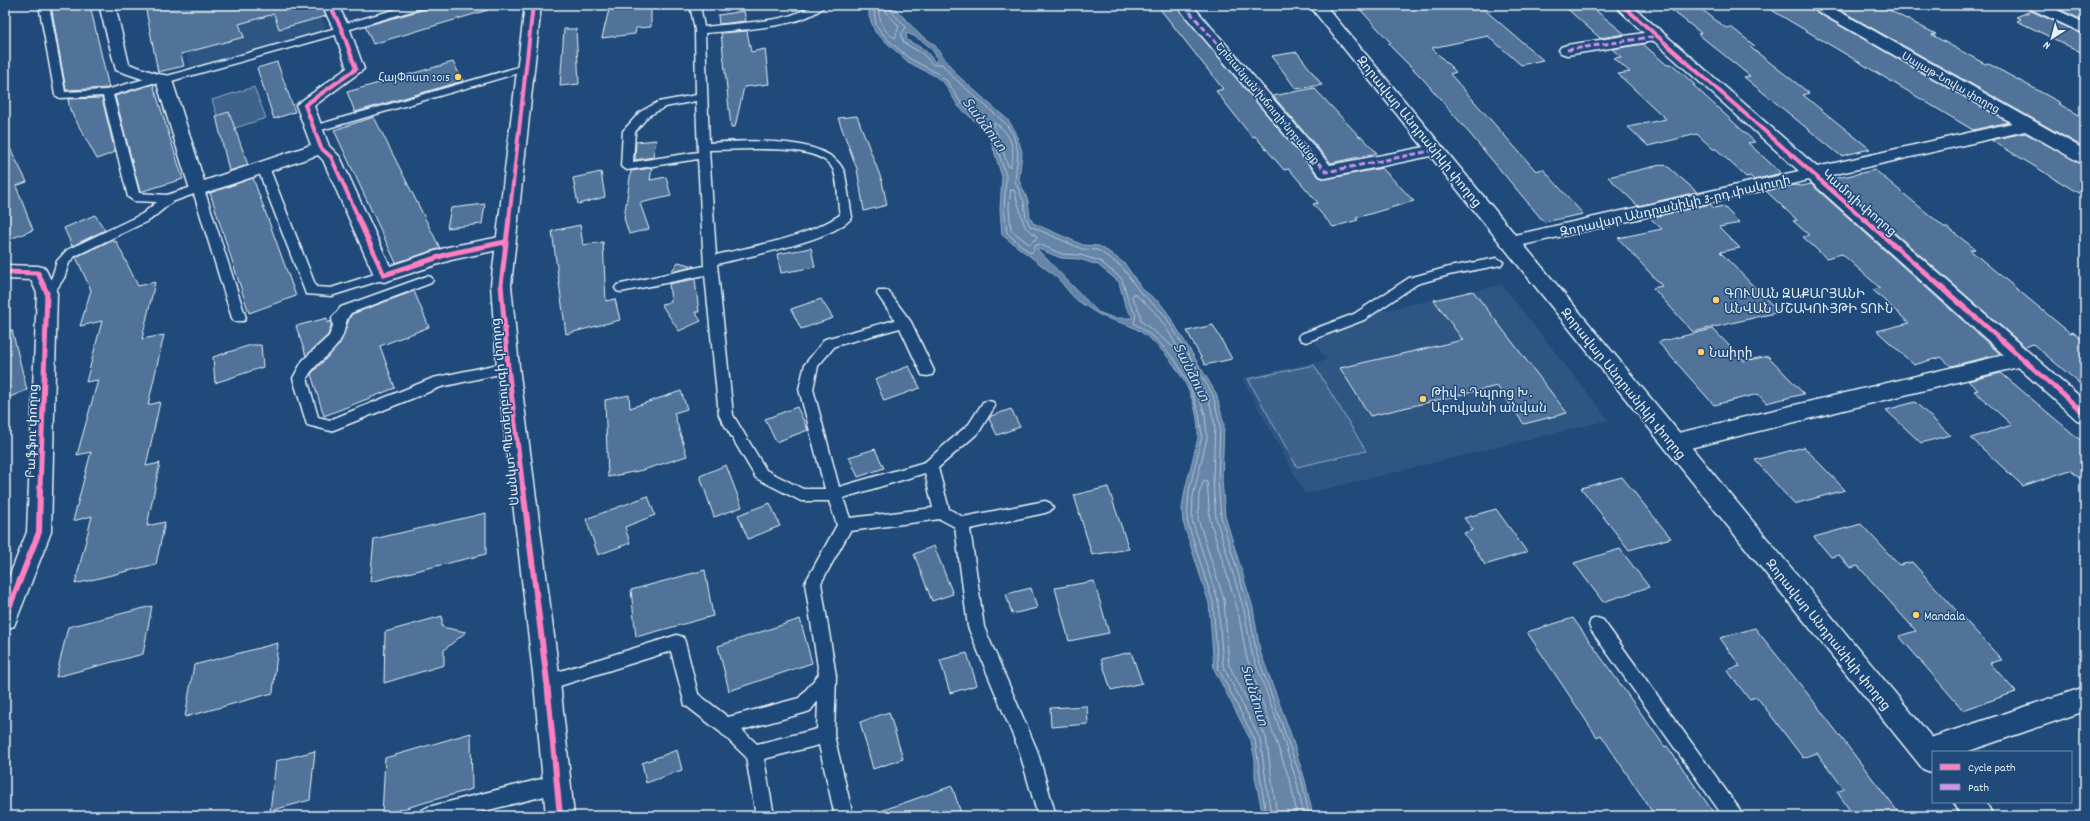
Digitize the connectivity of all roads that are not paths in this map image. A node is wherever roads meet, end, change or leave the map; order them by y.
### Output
1 (44, 5) edge
2 (107, 5) edge
3 (330, 5) edge
4 (422, 5) edge
5 (533, 5) edge
6 (695, 5) edge
7 (820, 5) edge
8 (1184, 5) edge
9 (1317, 5) edge
10 (1622, 5) edge
11 (1817, 5) edge
12 (2034, 5) edge
13 (341, 29) junction
14 (700, 30) junction
15 (2085, 30) edge
16 (1657, 36) junction
17 (1567, 50) dead end
18 (525, 68) junction
19 (159, 80) junction
20 (107, 93) junction
21 (701, 97) junction
22 (2028, 125) junction
23 (314, 129) junction
24 (321, 148) junction
25 (1435, 150) junction
26 (703, 151) junction
27 (2085, 158) edge
28 (263, 167) junction
29 (1813, 174) junction
30 (198, 189) junction
31 (168, 199) junction
32 (505, 242) junction
33 (1510, 242) junction
34 (1497, 262) dead end
35 (710, 265) junction
36 (5, 272) edge
37 (384, 275) junction
38 (427, 280) dead end
39 (621, 288) dead end
40 (47, 293) junction
41 (882, 294) dead end
42 (239, 318) dead end
43 (904, 322) junction
44 (1306, 337) dead end
45 (2022, 358) junction
46 (508, 367) junction
47 (927, 371) dead end
48 (988, 406) dead end
49 (2085, 414) edge
50 (1674, 443) junction
51 (930, 466) junction
52 (834, 495) junction
53 (1045, 507) dead end
54 (942, 513) junction
55 (962, 524) junction
56 (844, 525) junction
57 (5, 618) edge
58 (1597, 625) dead end
59 (828, 676) junction
60 (547, 682) junction
61 (2085, 699) edge
62 (726, 726) junction
63 (825, 736) junction
64 (1944, 751) edge
65 (754, 752) junction
66 (1930, 756) edge
67 (557, 784) junction
68 (1969, 803) edge
69 (428, 816) edge
70 (560, 816) edge
71 (765, 816) edge
72 (844, 816) edge
73 (1047, 816) edge
74 (1734, 816) edge
75 (1979, 816) edge

1 - 20 lane
2 - 19 main road
3 - 13 main road
4 - 13 lane
5 - 18 main road, Սանկտ-Պետերբուրգի փողոց
6 - 14 lane
7 - 14 lane
8 - 25 main road, Երեւանյան խճուղի նրբանցք
9 - 25 main road, Զորավար Անդրանիկի փողոց
10 - 16 main road, Կամոյի փողոց
11 - 22 main road, Սայաթ-Նովա փողոց
12 - 15 main road
13 - 19 lane
13 - 23 main road
14 - 21 lane
16 - 17 main road
16 - 29 main road, Կամոյի փողոց
18 - 23 lane
18 - 32 main road, Սանկտ-Պետերբուրգի փողոց
19 - 20 lane
19 - 30 main road
20 - 31 lane
21 - 26 lane
21 - 26 lane
22 - 27 main road, Սայաթ-Նովա փողոց
22 - 29 main road, Զորավար Անդրանիկի 3-րդ փակուղի
23 - 24 main road
24 - 28 main road
24 - 37 main road
25 - 33 main road, Զորավար Անդրանիկի փողոց
26 - 35 lane
26 - 35 lane
28 - 30 main road
28 - 37 lane
29 - 33 main road, Զորավար Անդրանիկի 3-րդ փակուղի
29 - 45 main road, Կամոյի փողոց
30 - 31 lane
30 - 42 lane
31 - 40 lane
32 - 37 main road
32 - 46 main road, Սանկտ-Պետերբուրգի փողոց
33 - 50 main road, Զորավար Անդրանիկի փողոց
34 - 44 lane
35 - 39 lane
35 - 52 lane
36 - 40 main road, Րաֆֆու փողոց
38 - 46 lane
40 - 57 main road, Րաֆֆու փողոց
41 - 43 lane
43 - 47 lane
43 - 52 lane
45 - 49 main road, Կամոյի փողոց
45 - 50 main road
46 - 60 main road, Սանկտ-Պետերբուրգի փողոց
48 - 51 lane
50 - 66 main road, Զորավար Անդրանիկի փողոց
51 - 52 lane
51 - 54 lane
52 - 56 lane
53 - 55 lane
54 - 55 lane
54 - 56 lane
55 - 73 lane
56 - 59 lane
58 - 74 lane
59 - 62 lane
59 - 63 lane
60 - 62 lane
60 - 67 main road, Սանկտ-Պետերբուրգի փողոց
61 - 64 main road
62 - 65 lane
63 - 65 lane
63 - 72 lane
65 - 71 lane
67 - 69 lane
67 - 70 main road, Սանկտ-Պետերբուրգի փողոց
68 - 75 main road

